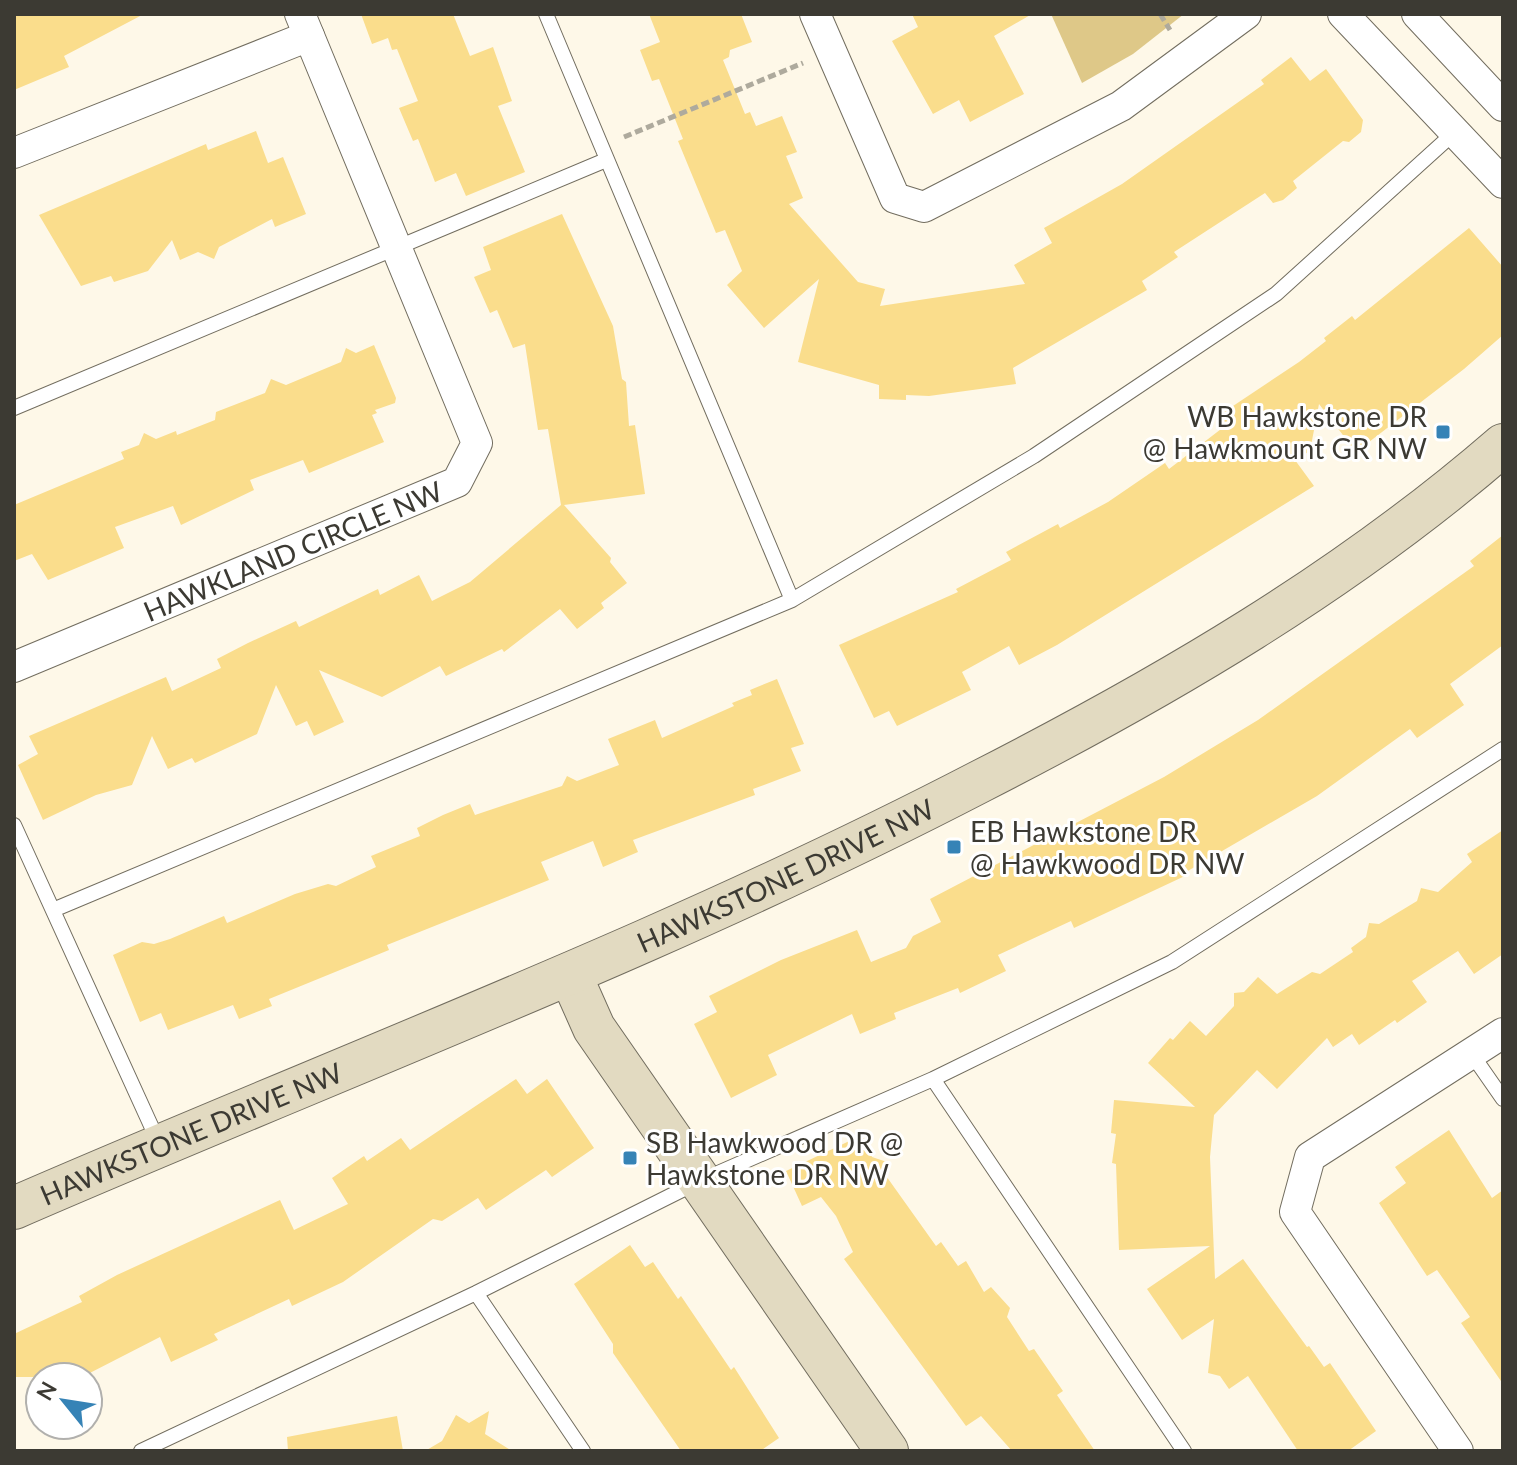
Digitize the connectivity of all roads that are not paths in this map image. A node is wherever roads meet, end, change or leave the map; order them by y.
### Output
1 (546, 14) edge
2 (815, 14) edge
3 (1246, 14) edge
4 (1343, 14) edge
5 (1417, 14) edge
6 (305, 25) edge
7 (1503, 106) edge
8 (1455, 132) junction
9 (14, 153) edge
10 (606, 160) junction
11 (1503, 183) edge
12 (400, 249) junction
13 (14, 408) edge
14 (1503, 445) edge
15 (792, 600) junction
16 (14, 667) edge
17 (1503, 749) edge
18 (14, 825) edge
19 (53, 910) junction
20 (570, 974) junction
21 (1503, 1033) edge
22 (1471, 1053) junction
23 (933, 1079) junction
24 (1503, 1099) edge
25 (160, 1145) junction
26 (702, 1180) junction
27 (14, 1208) edge
28 (476, 1293) junction
29 (141, 1451) edge
30 (583, 1451) edge
31 (887, 1451) edge
32 (1184, 1451) edge
33 (1458, 1451) edge

1 - 10 lane
2 - 3 street
4 - 8 street
5 - 7 street
6 - 9 street
6 - 12 street, HAWKLAND CIRCLE NW
8 - 11 street
8 - 15 lane
10 - 12 lane
10 - 15 lane
12 - 13 lane
12 - 16 street, HAWKLAND CIRCLE NW
14 - 20 street, HAWKSTONE DRIVE NW
15 - 19 lane
17 - 23 lane
18 - 19 lane
19 - 25 lane
20 - 25 street, HAWKSTONE DRIVE NW
20 - 26 street
21 - 22 street
22 - 24 lane
22 - 33 street
23 - 26 lane
23 - 32 lane
25 - 27 street, HAWKSTONE DRIVE NW
26 - 28 lane
26 - 31 street
28 - 29 lane
28 - 30 lane

